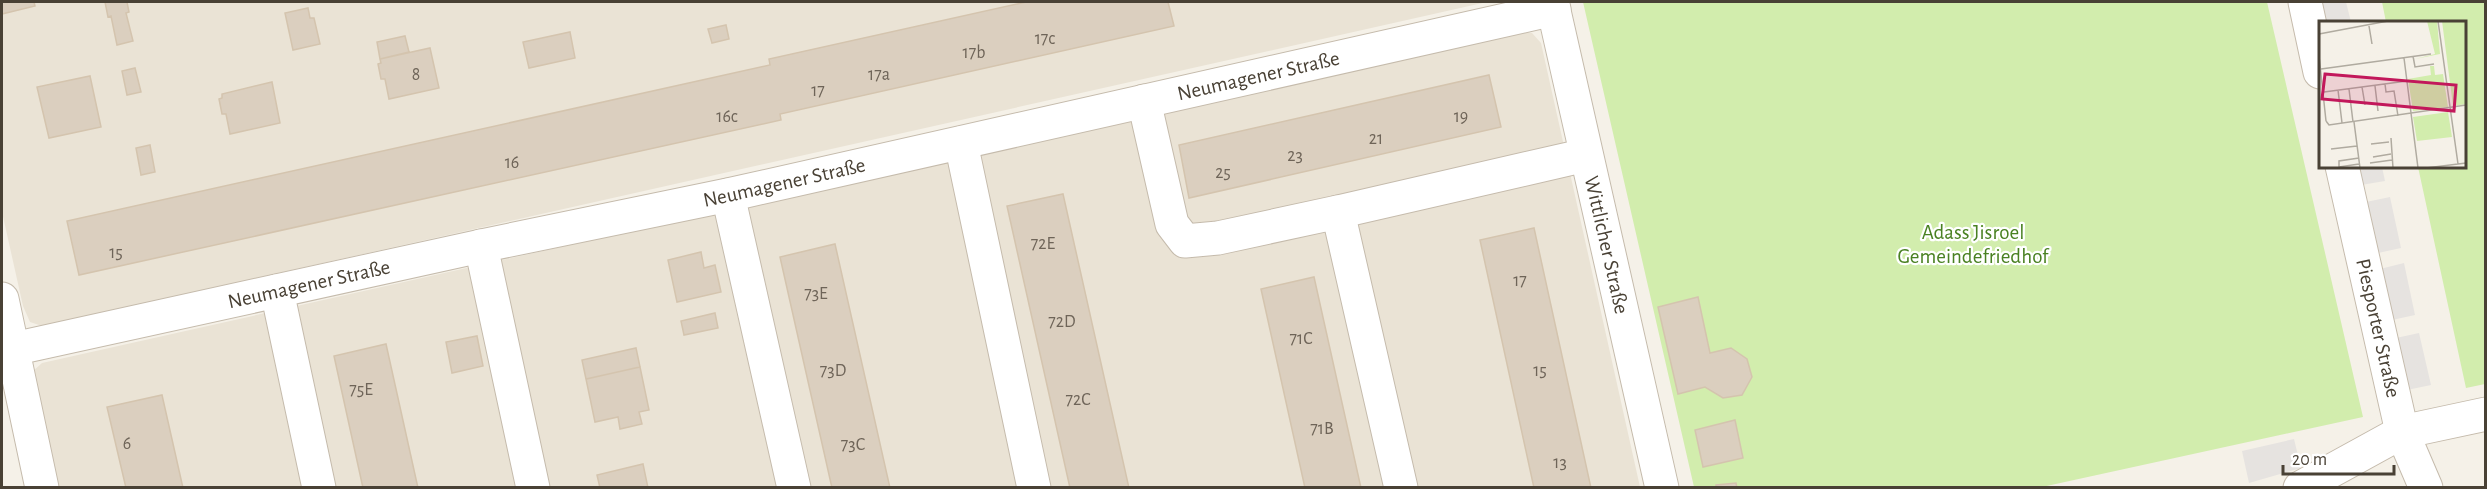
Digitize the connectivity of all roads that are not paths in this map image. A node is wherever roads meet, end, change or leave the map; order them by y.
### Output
1 (2305, 2) edge
2 (1553, 5) edge
3 (2319, 67) edge
4 (1144, 101) junction
5 (961, 143) junction
6 (1587, 155) junction
7 (2342, 168) edge
8 (728, 195) junction
9 (1338, 212) junction
10 (481, 246) junction
11 (277, 291) junction
12 (2, 299) edge
13 (8, 340) edge
14 (2486, 414) edge
15 (2402, 432) junction
16 (42, 488) edge
17 (319, 488) edge
18 (534, 488) edge
19 (794, 488) edge
20 (1034, 488) edge
21 (1401, 488) edge
22 (1662, 488) edge
23 (2300, 488) edge
24 (2426, 488) edge

1 - 3 street
2 - 4 street, Neumagener Straße
2 - 6 street, Wittlicher Straße
4 - 5 street, Neumagener Straße
4 - 9 street
5 - 8 street, Neumagener Straße
5 - 20 street
6 - 9 street
6 - 22 street, Wittlicher Straße
7 - 15 street, Piesporter Straße
8 - 10 street, Neumagener Straße
8 - 19 street
9 - 21 street
10 - 11 street, Neumagener Straße
10 - 18 street
11 - 13 street, Neumagener Straße
11 - 17 street
12 - 13 street
13 - 16 street
14 - 15 street
15 - 23 street
15 - 24 street, Piesporter Straße

